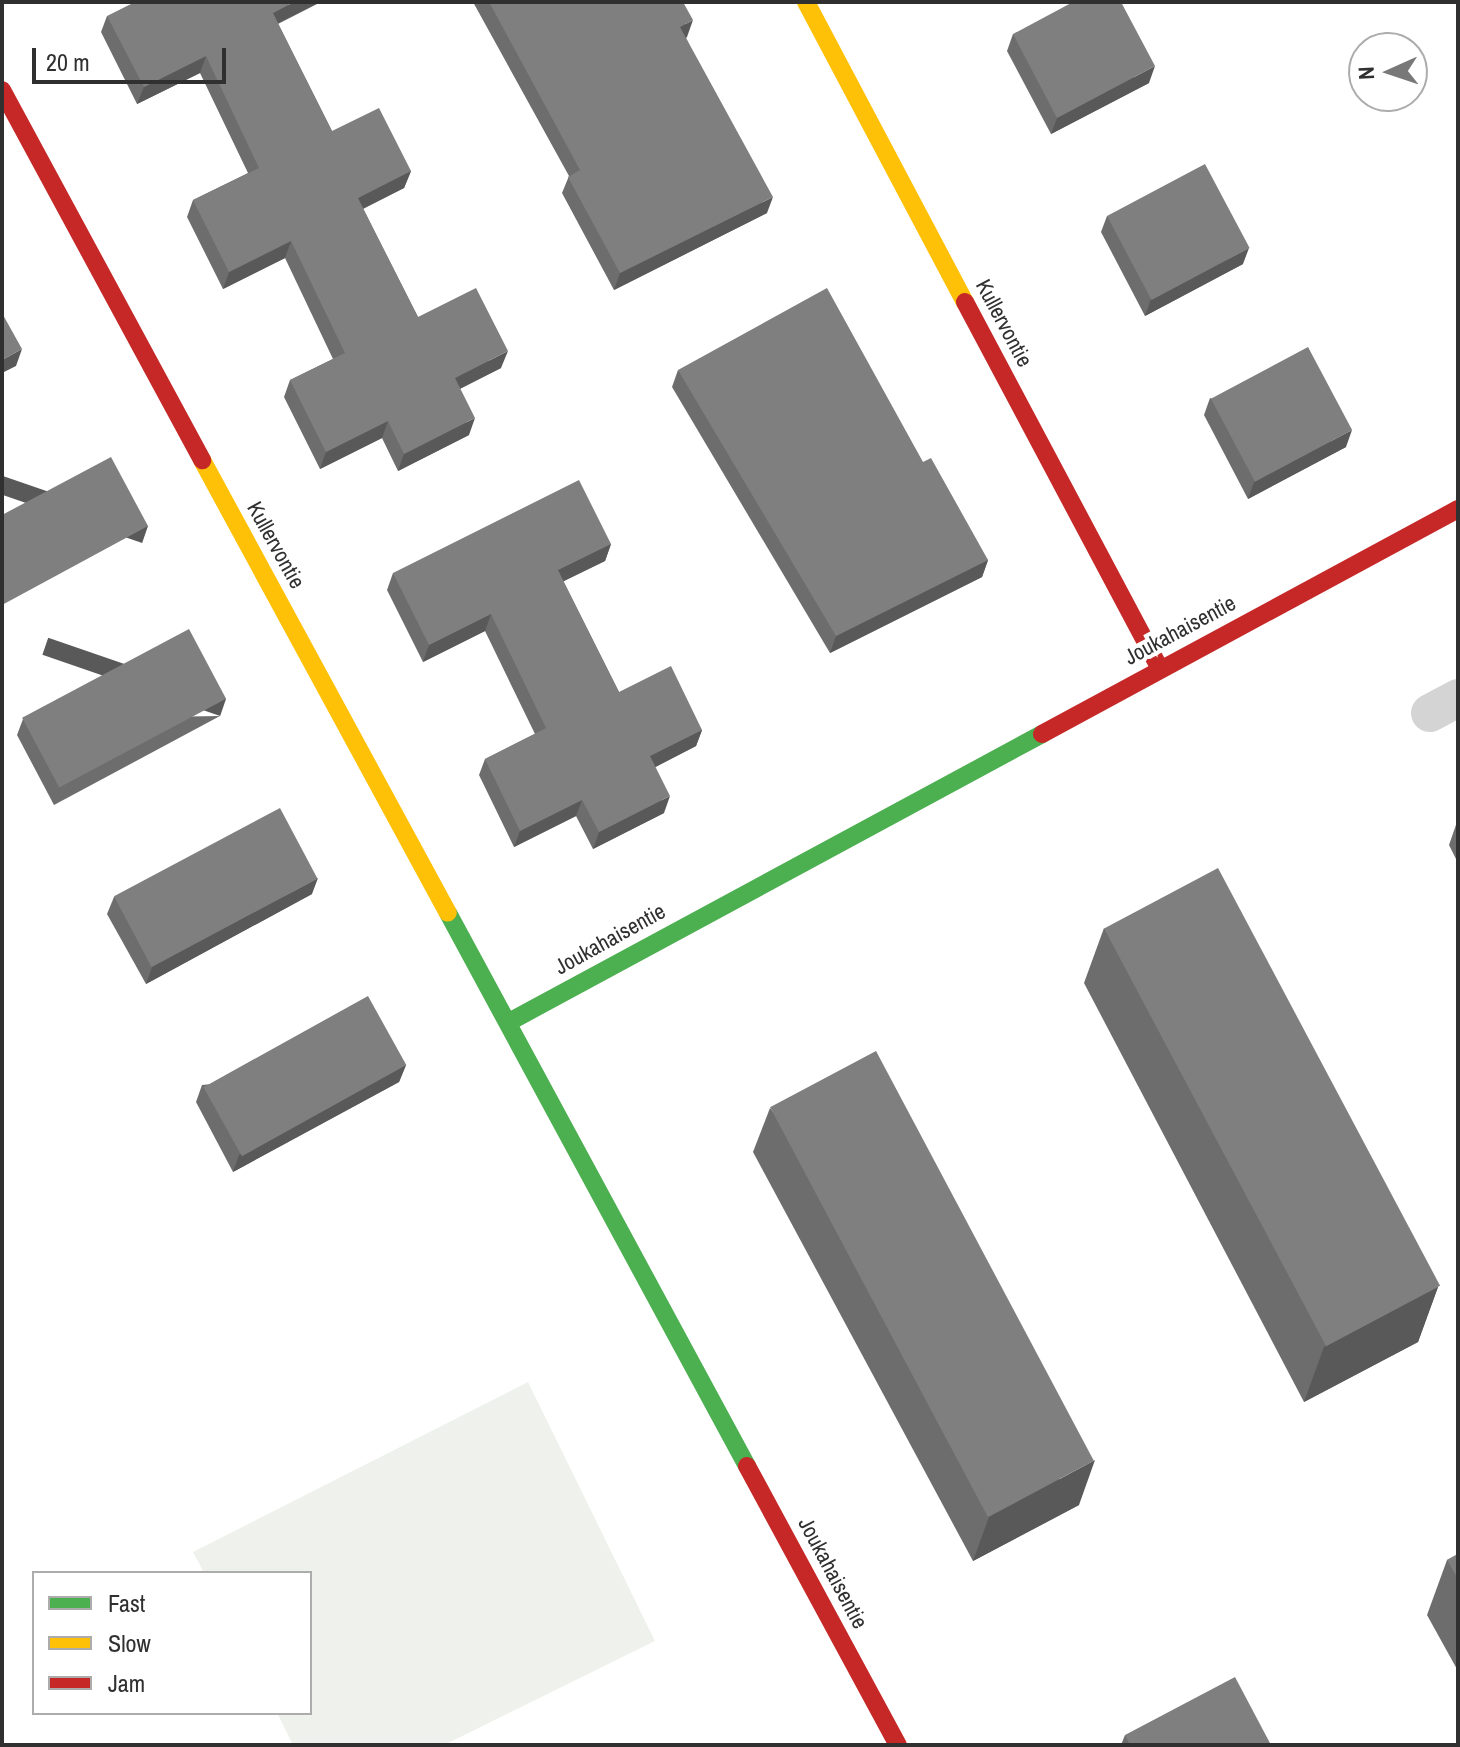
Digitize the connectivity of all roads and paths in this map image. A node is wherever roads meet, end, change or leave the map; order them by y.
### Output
1 (806, 2) edge
2 (2, 90) edge
3 (1458, 509) edge
4 (1159, 667) junction
5 (509, 1022) junction
6 (898, 1745) edge

1 - 4 street, Kullervontie
2 - 5 street, Kullervontie
3 - 4 street, Joukahaisentie
4 - 5 street, Joukahaisentie
5 - 6 street, Joukahaisentie

